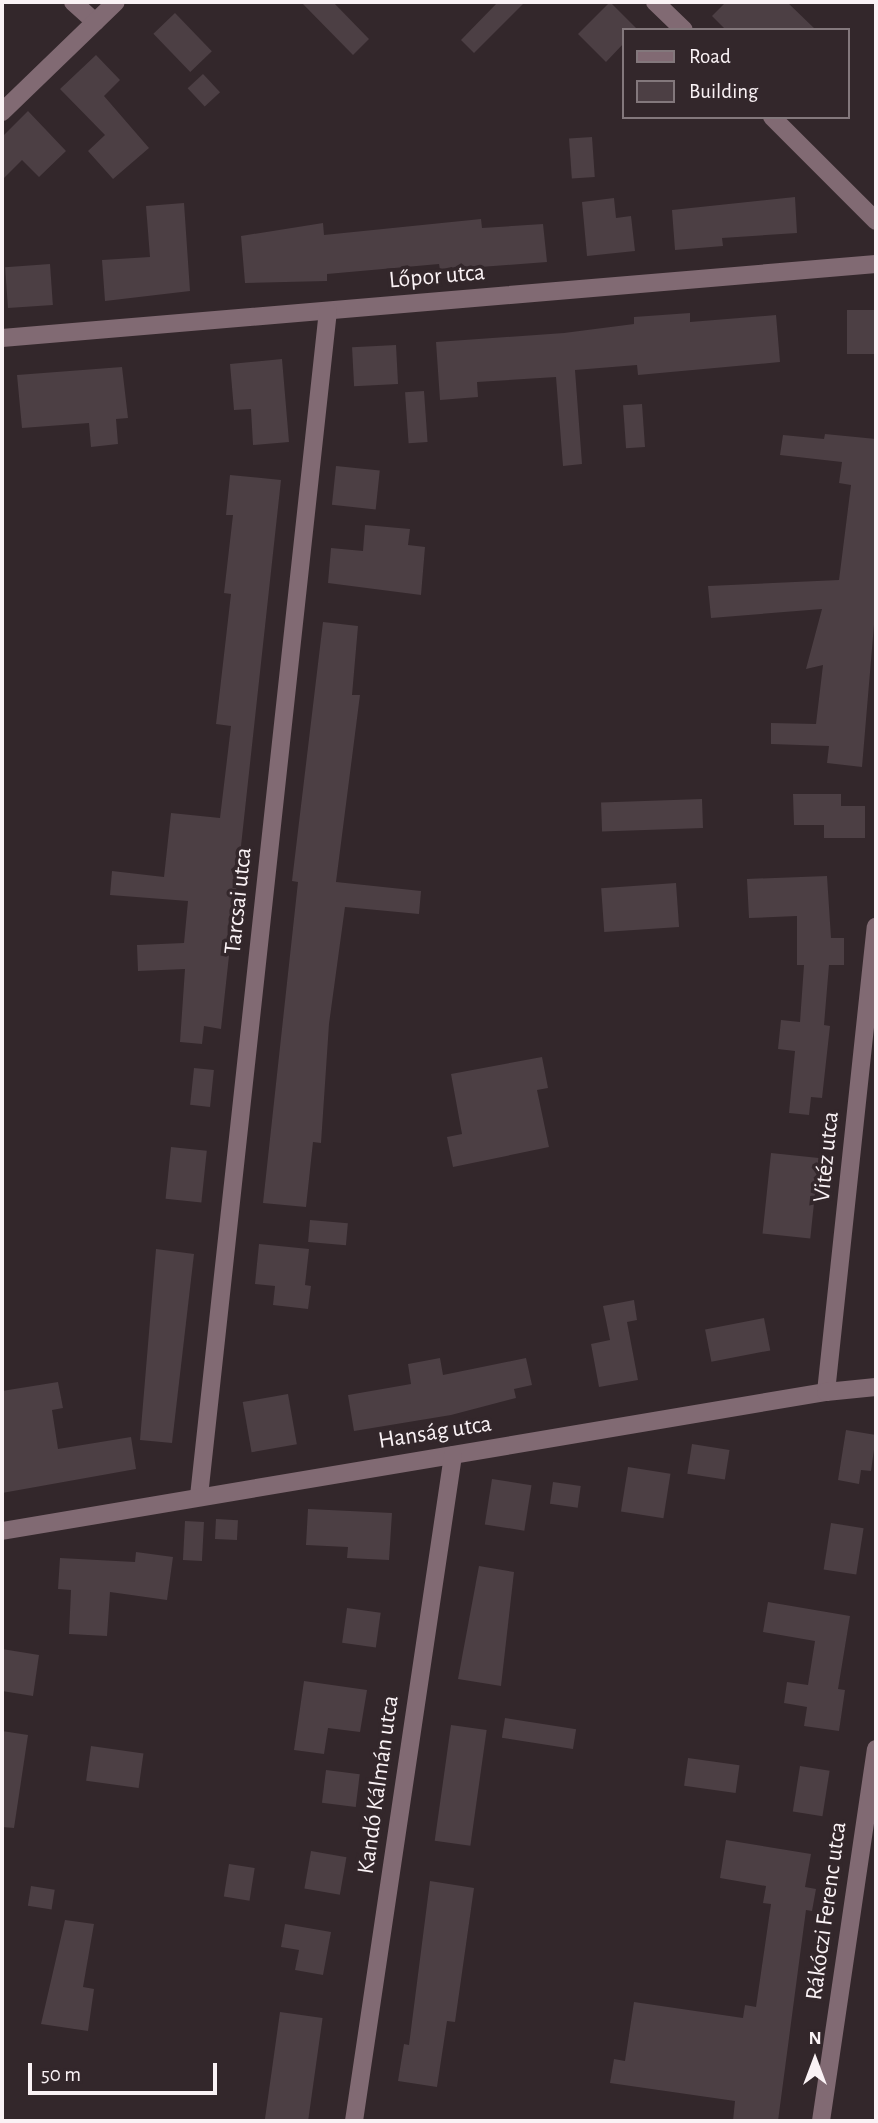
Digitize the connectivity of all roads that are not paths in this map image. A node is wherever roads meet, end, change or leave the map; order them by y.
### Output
1 (73, 2) edge
2 (116, 2) edge
3 (655, 2) edge
4 (95, 22) junction
5 (682, 28) edge
6 (2, 112) edge
7 (774, 119) edge
8 (876, 220) edge
9 (876, 264) edge
10 (328, 311) junction
11 (2, 338) edge
12 (876, 927) edge
13 (876, 1388) edge
14 (825, 1392) junction
15 (453, 1455) junction
16 (199, 1496) junction
17 (2, 1531) edge
18 (876, 1749) edge
19 (354, 2121) edge
20 (821, 2121) edge

1 - 4 street
2 - 4 street
3 - 5 street
4 - 6 street
7 - 8 street
9 - 10 street, Lőpor utca
10 - 11 street, Lőpor utca
10 - 16 street, Tarcsai utca
12 - 14 street, Vitéz utca
13 - 14 street, Hanság utca
14 - 15 street, Hanság utca
15 - 16 street, Hanság utca
15 - 19 street, Kandó Kálmán utca
16 - 17 street, Hanság utca
18 - 20 street, Rákóczi Ferenc utca

